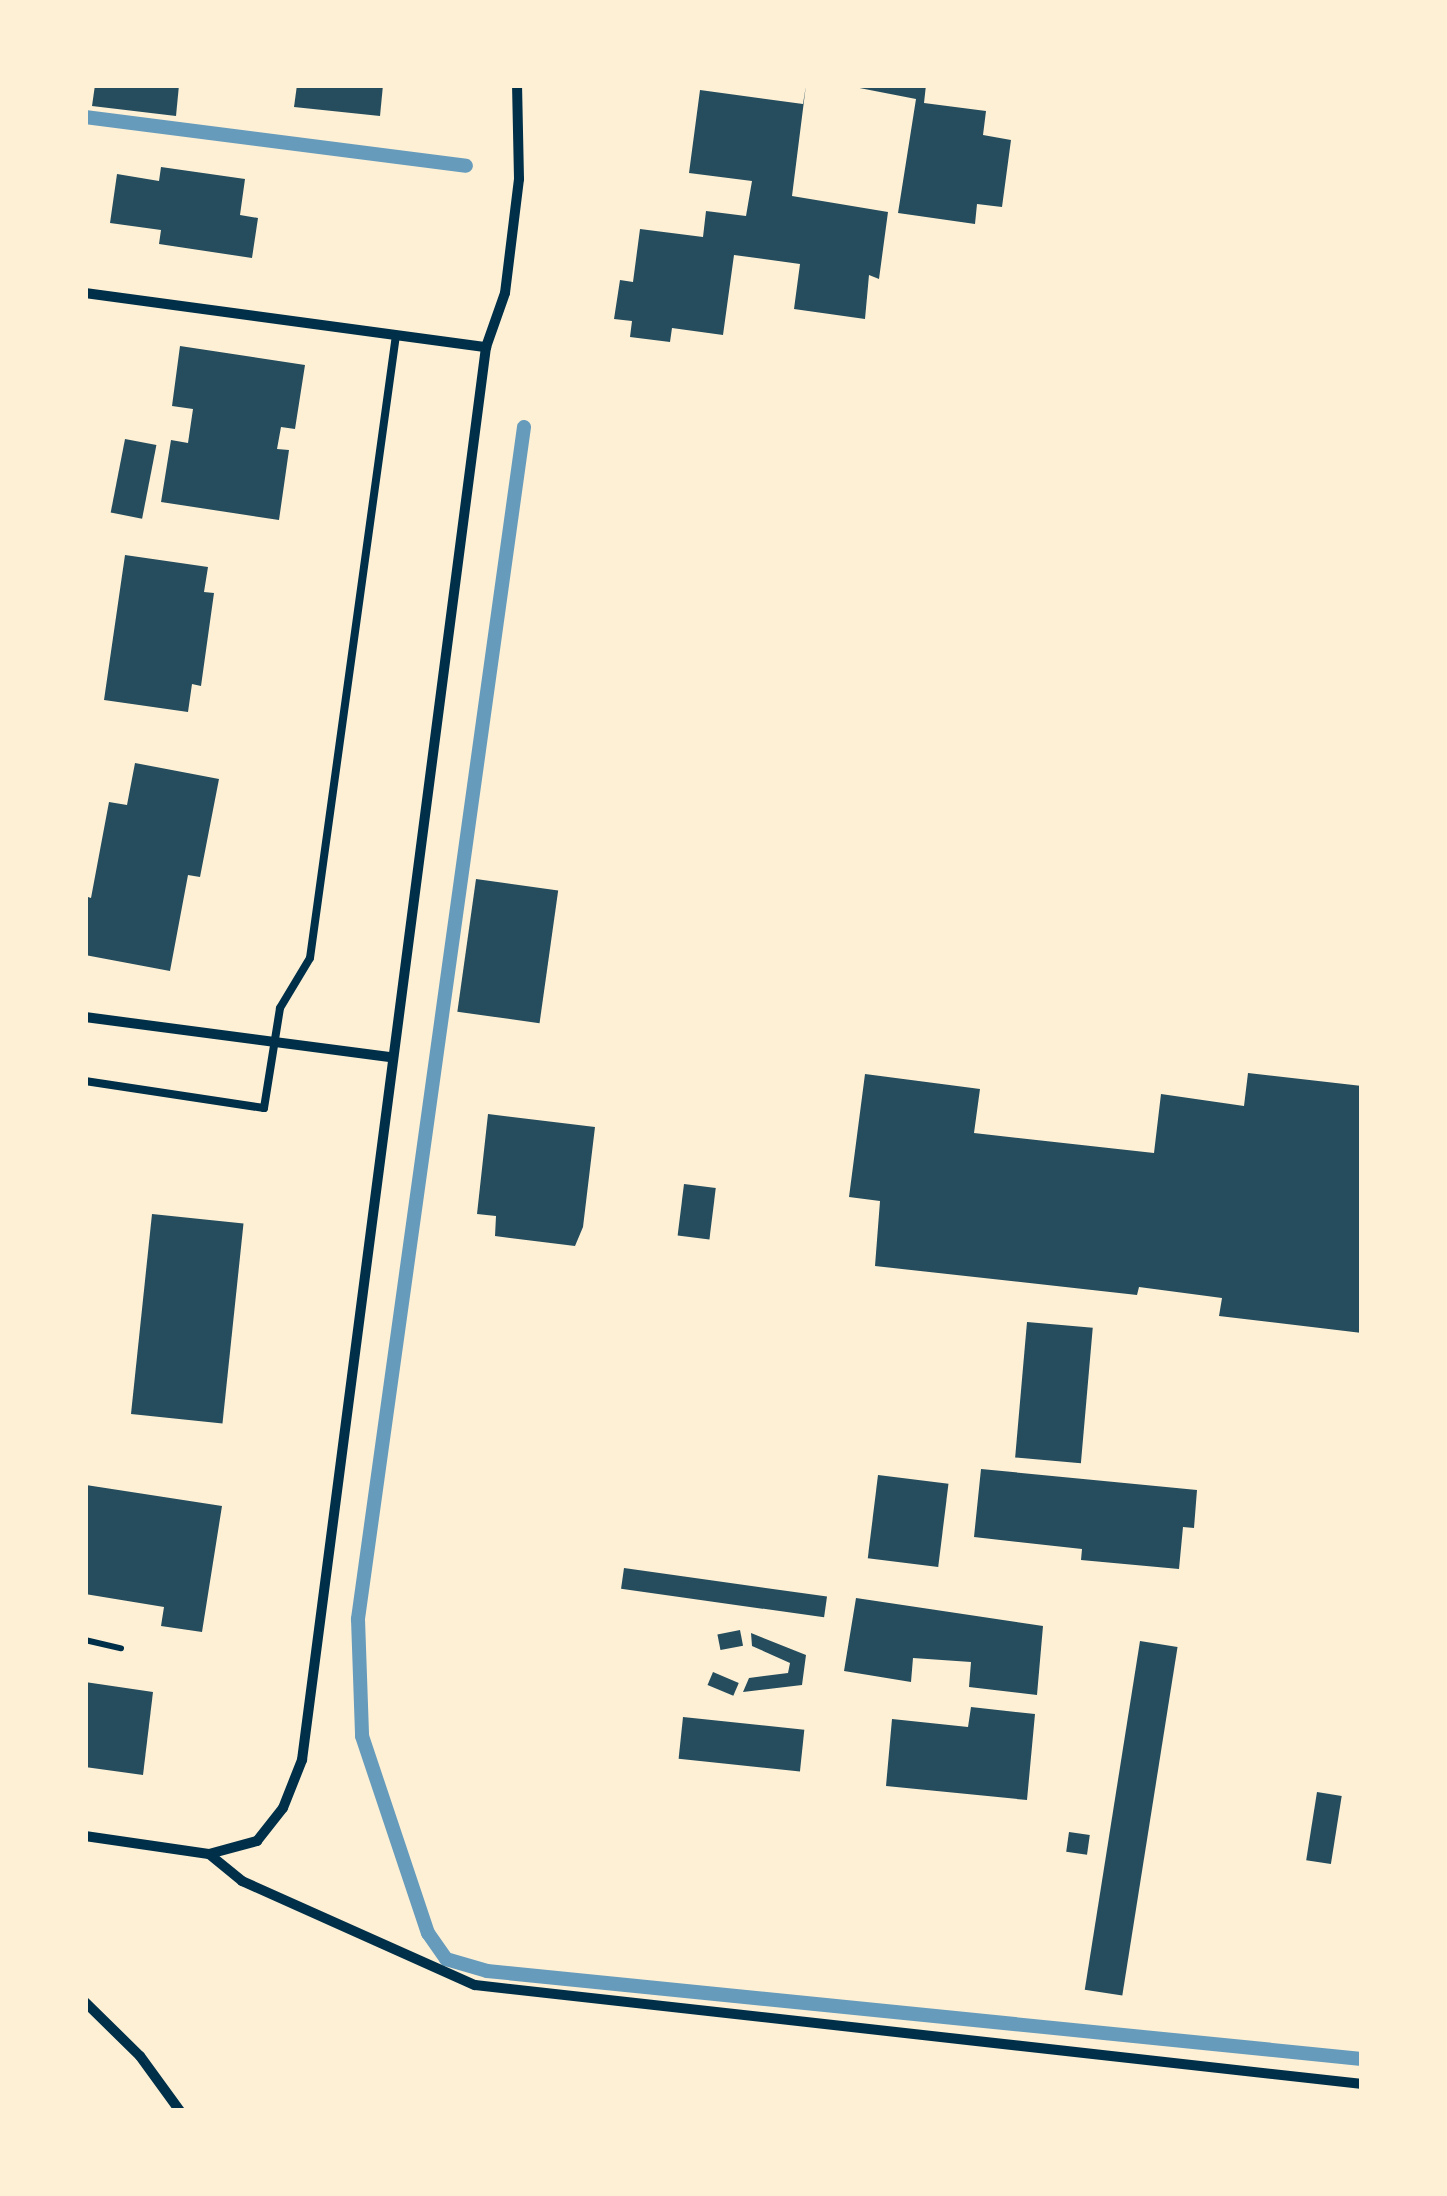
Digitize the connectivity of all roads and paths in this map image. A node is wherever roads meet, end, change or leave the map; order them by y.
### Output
1 (517, 85) edge
2 (85, 294) edge
3 (396, 335) junction
4 (486, 347) junction
5 (85, 1017) edge
6 (270, 1041) junction
7 (389, 1057) junction
8 (85, 1080) edge
9 (85, 1640) edge
10 (121, 1648) dead end
11 (85, 1836) edge
12 (208, 1854) junction
13 (85, 2002) edge
14 (1362, 2084) edge
15 (180, 2111) edge

1 - 4 street
2 - 3 street
3 - 4 street
3 - 6 lane
4 - 7 street
5 - 6 street
6 - 7 street
6 - 8 lane
7 - 12 street
9 - 10 path
11 - 12 street
12 - 14 street
13 - 15 street

